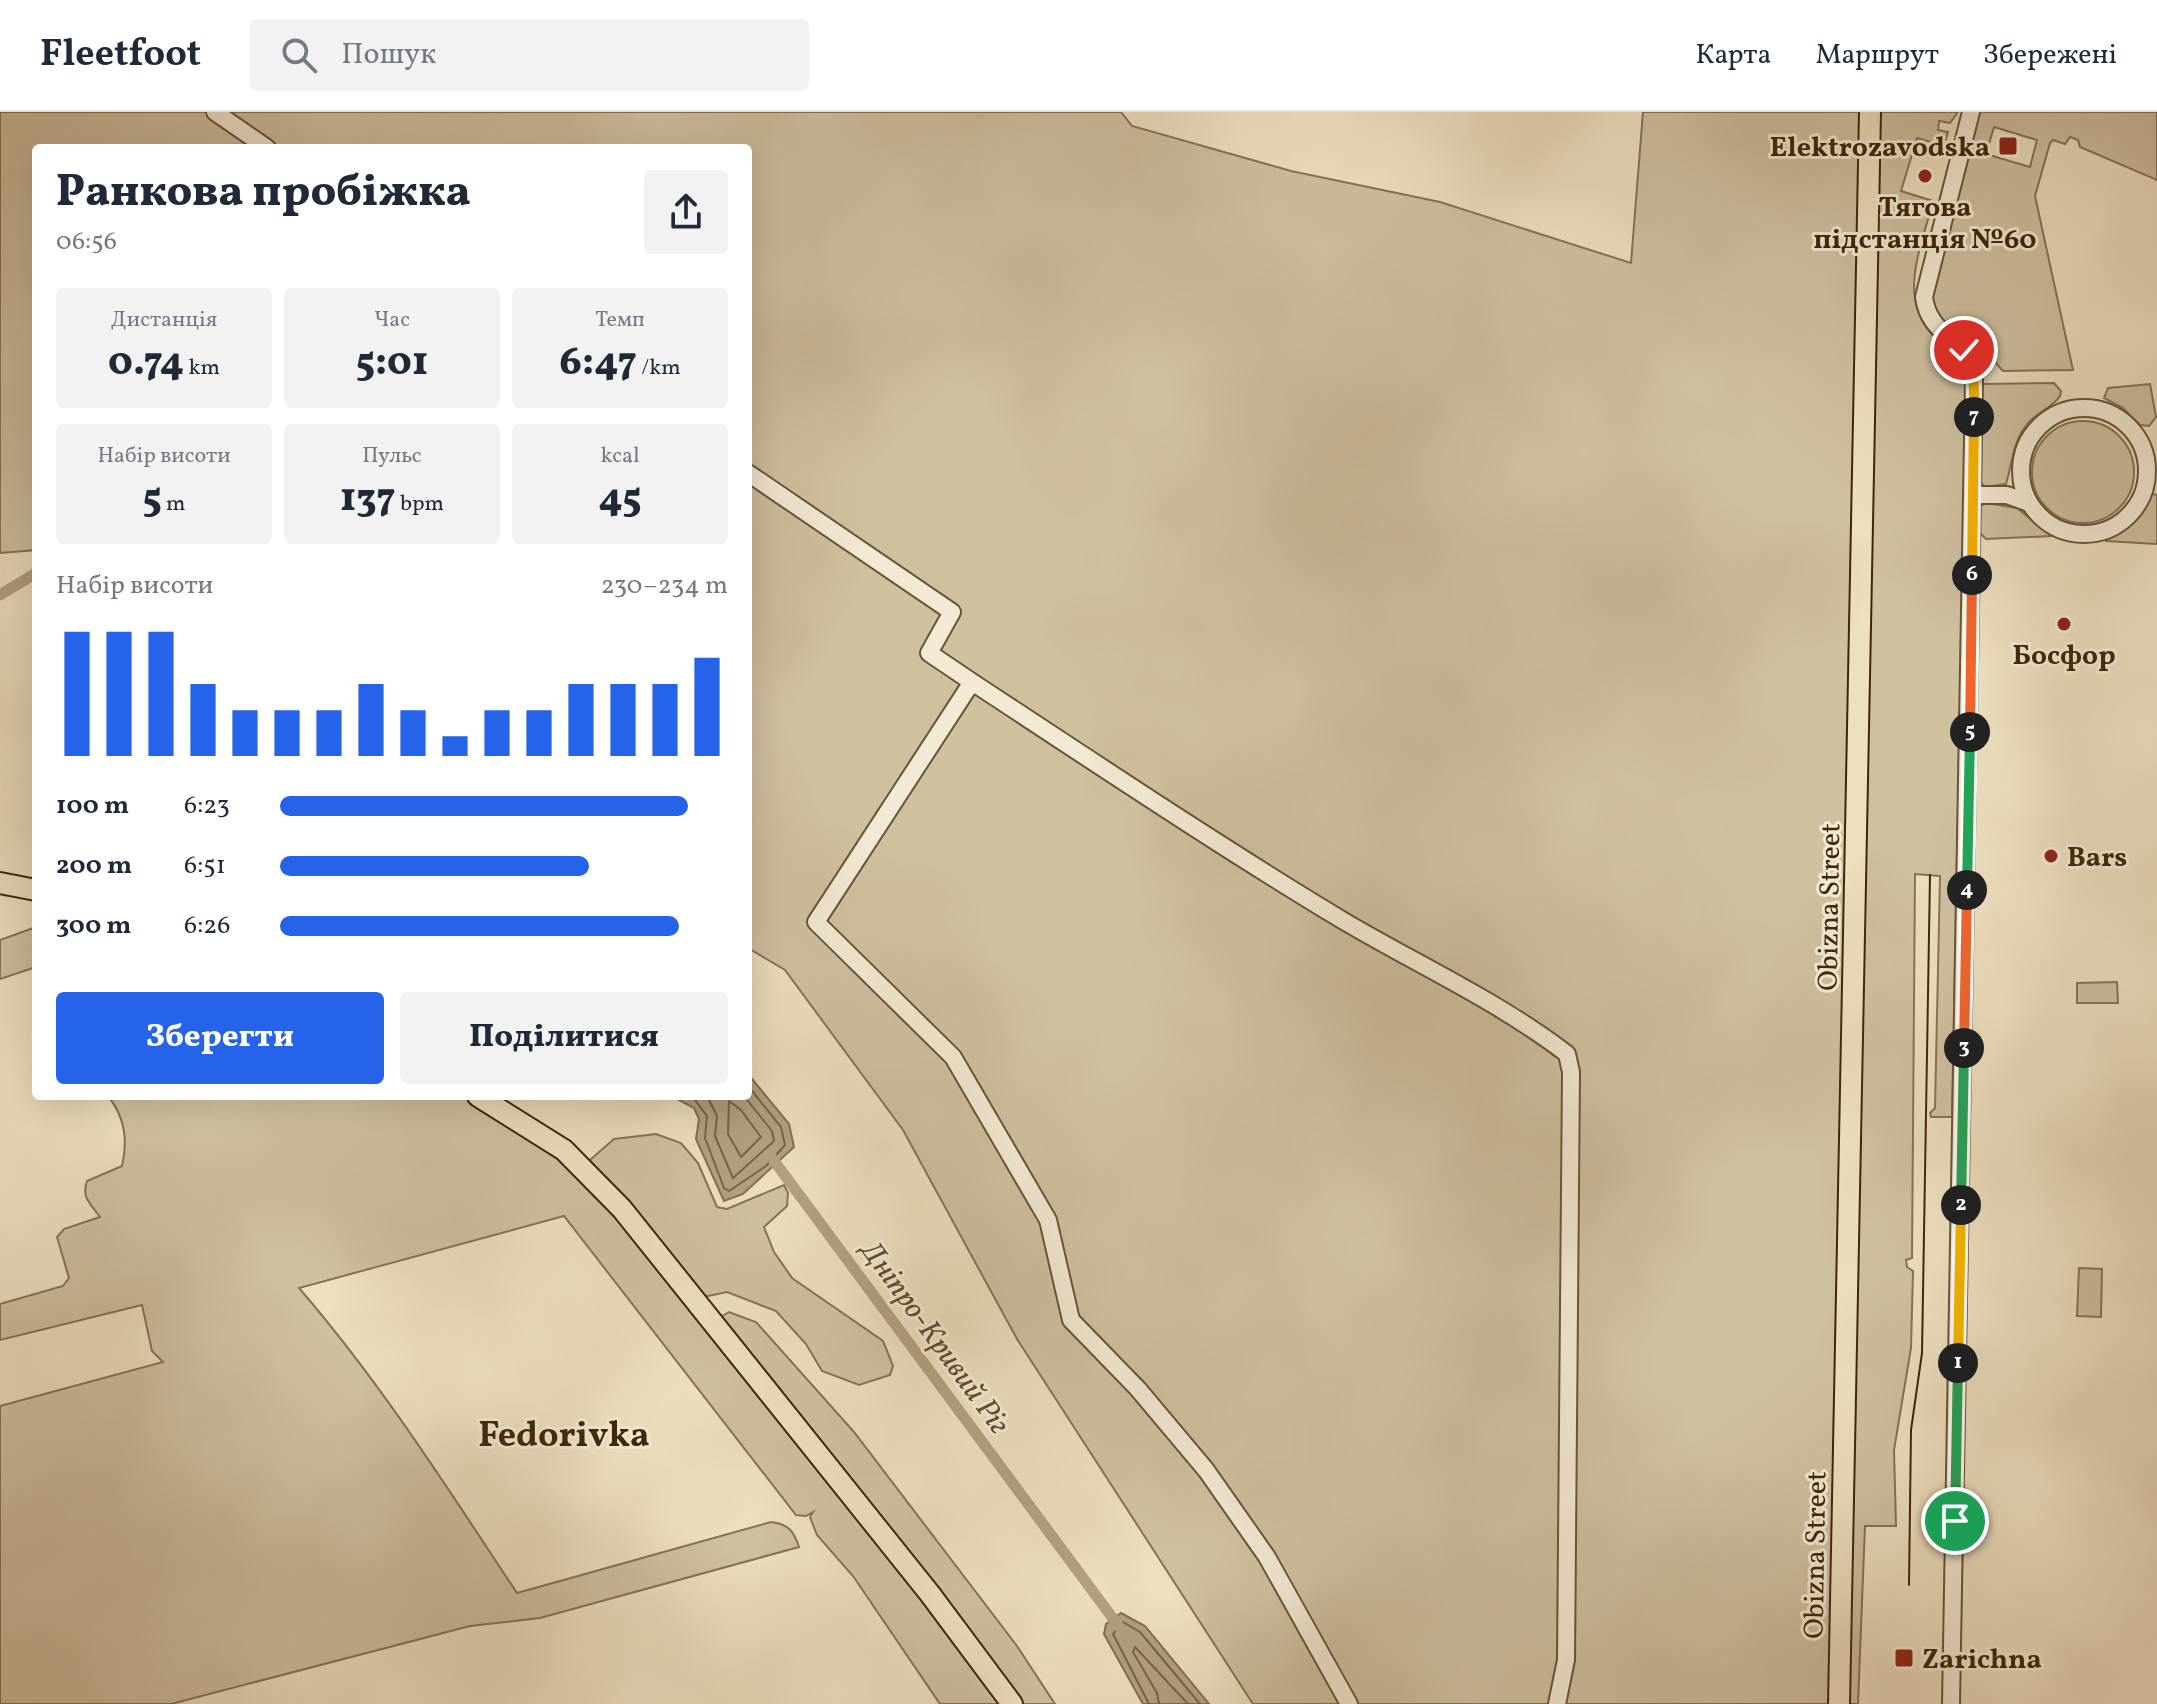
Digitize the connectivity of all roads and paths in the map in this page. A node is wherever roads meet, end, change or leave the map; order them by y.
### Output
1 (215, 112) edge
2 (1870, 112) edge
3 (1971, 112) edge
4 (261, 144) edge
5 (2020, 475) junction
6 (752, 476) edge
7 (1974, 495) junction
8 (1998, 495) junction
9 (2029, 503) junction
10 (972, 682) junction
11 (0, 883) edge
12 (32, 889) edge
13 (484, 1100) edge
14 (1012, 1704) edge
15 (1349, 1704) edge
16 (1557, 1704) edge
17 (1839, 1704) edge
18 (1951, 1704) edge

1 - 4 street
2 - 17 main road, Obizna Street
3 - 7 street
5 - 8 street
5 - 9 street
5 - 9 street
6 - 10 street
7 - 8 street
7 - 18 street
8 - 9 street
10 - 15 street
10 - 16 street
11 - 12 main road
13 - 14 main road

